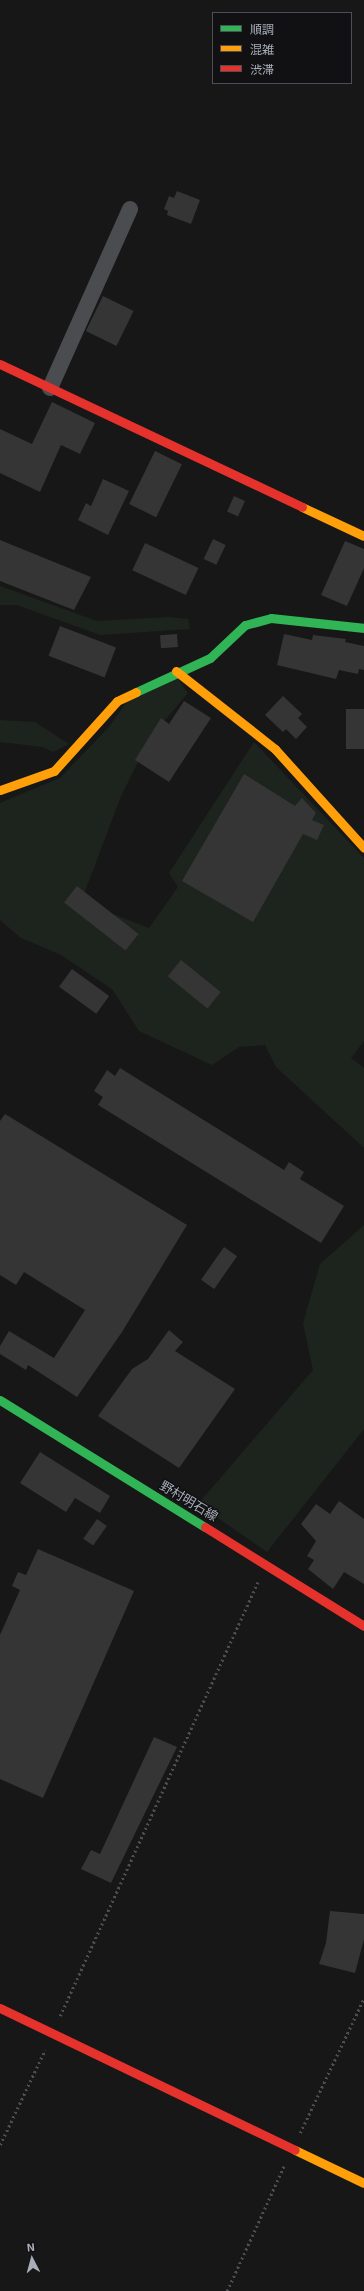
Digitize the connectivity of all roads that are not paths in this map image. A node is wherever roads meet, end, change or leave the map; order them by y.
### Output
1 (130, 209) dead end
2 (0, 364) edge
3 (50, 388) junction
4 (364, 536) edge
5 (364, 628) edge
6 (176, 671) junction
7 (0, 790) edge
8 (364, 848) edge
9 (0, 1400) edge
10 (364, 1626) edge
11 (0, 2008) edge
12 (364, 2183) edge

1 - 3 street
2 - 3 street
3 - 4 street
5 - 6 street
6 - 7 street
6 - 8 street
9 - 10 street, 野村明石線
11 - 12 street

